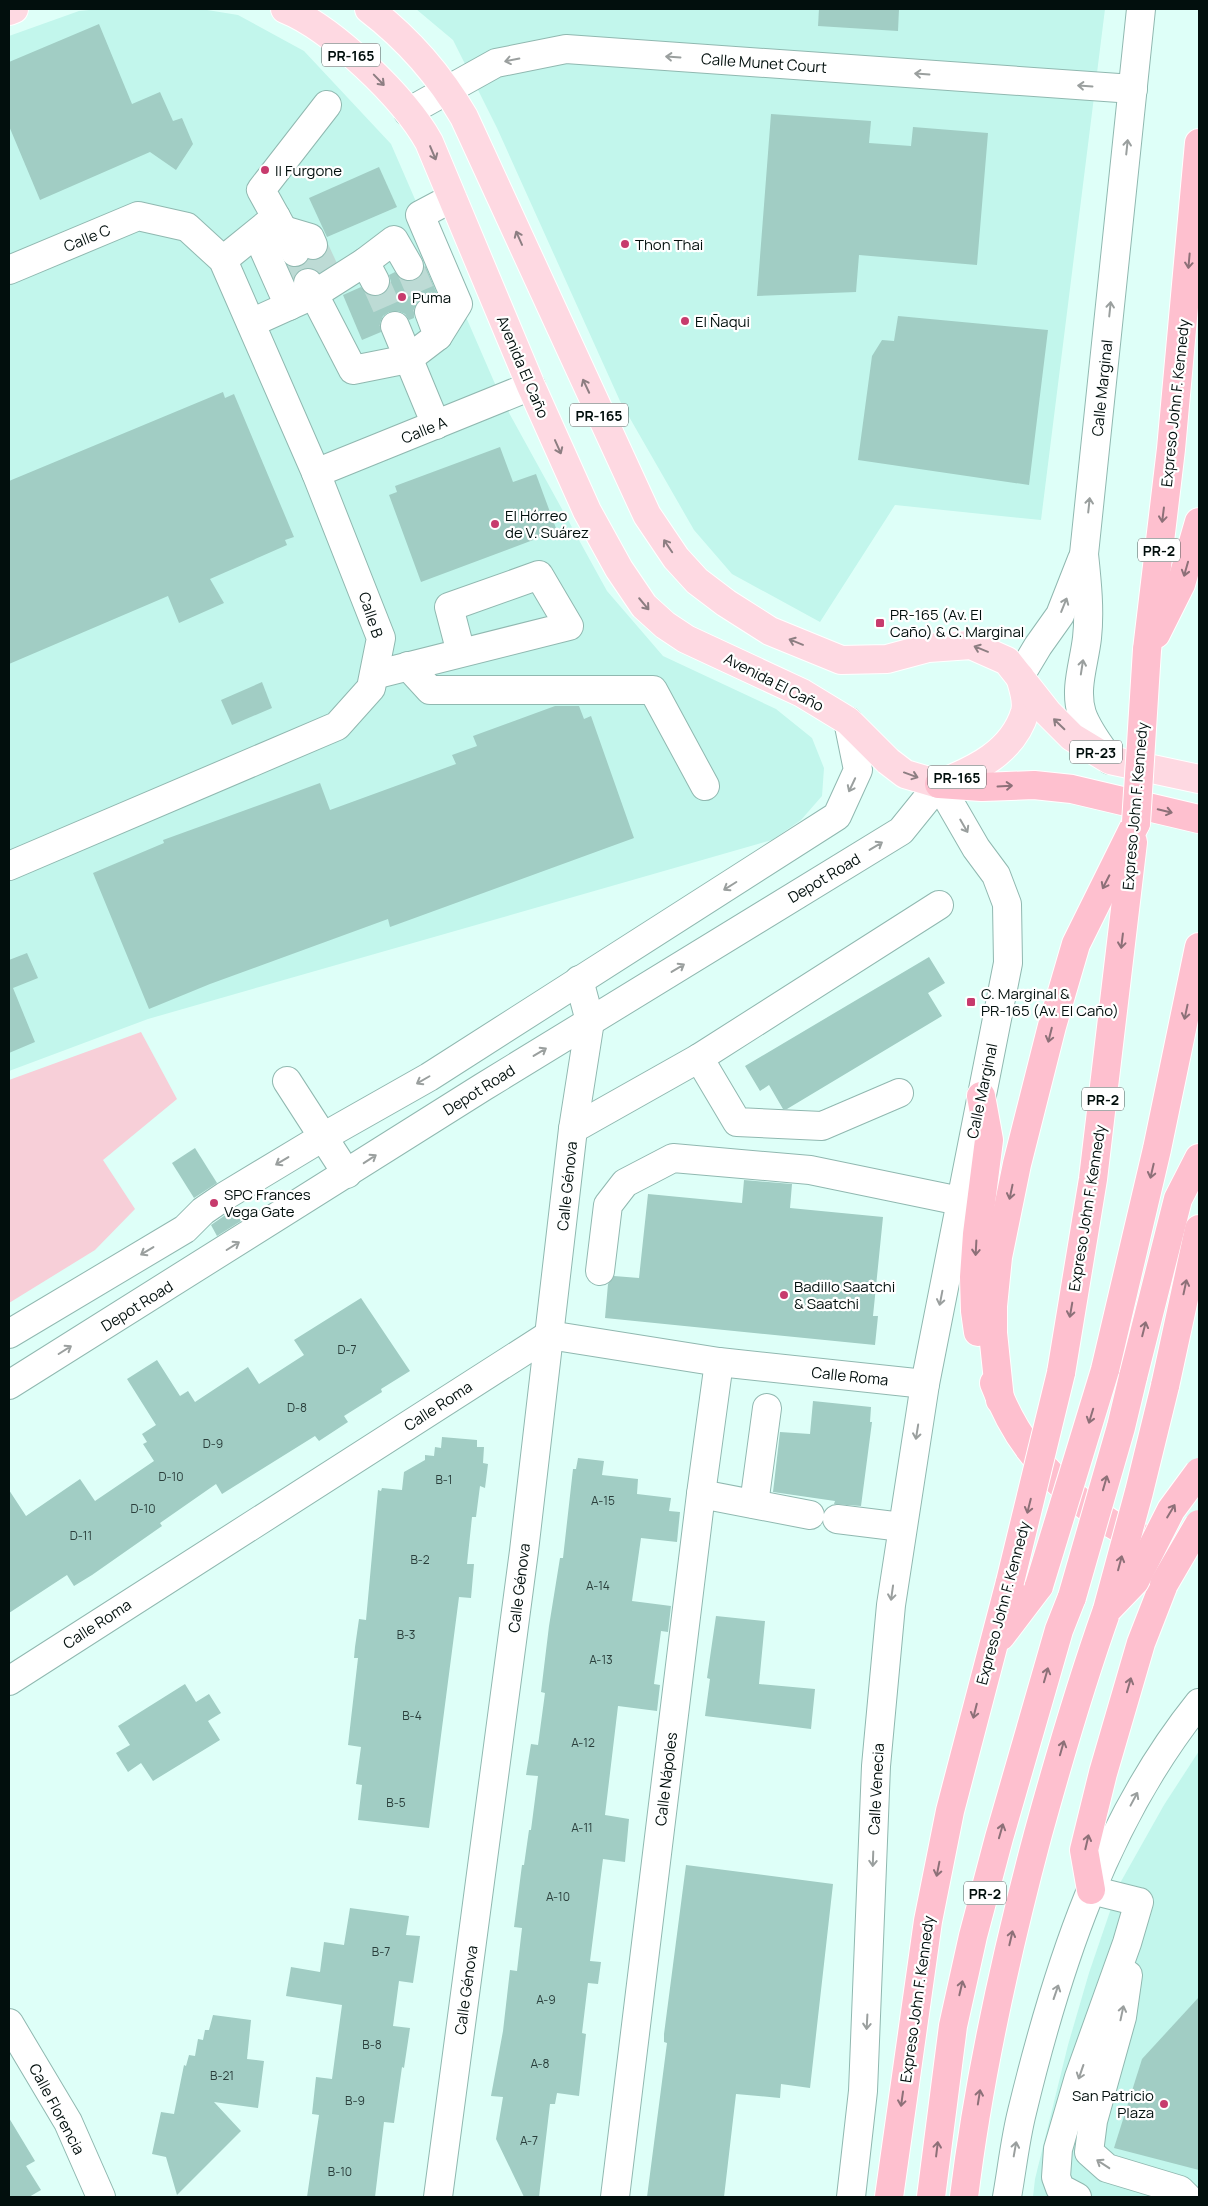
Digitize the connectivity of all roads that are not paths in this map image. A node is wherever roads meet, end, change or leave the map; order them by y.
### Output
1 (14, 9) edge
2 (285, 9) edge
3 (369, 9) edge
4 (1141, 9) edge
5 (9, 11) edge
6 (448, 89) junction
7 (1133, 89) junction
8 (327, 105) dead end
9 (408, 112) junction
10 (1199, 143) edge
11 (452, 198) junction
12 (420, 214) junction
13 (167, 223) joint
14 (285, 236) junction
15 (394, 240) junction
16 (223, 260) junction
17 (409, 266) tunnel mouth
18 (9, 270) edge
19 (320, 285) junction
20 (288, 306) junction
21 (251, 323) junction
22 (395, 326) tunnel mouth
23 (408, 359) junction
24 (531, 386) junction
25 (436, 424) junction
26 (316, 473) junction
27 (1199, 522) edge
28 (1084, 554) junction
29 (1147, 650) junction
30 (460, 653) dead end
31 (408, 666) junction
32 (374, 674) junction
33 (1020, 676) junction
34 (848, 722) junction
35 (1110, 760) junction
36 (1199, 779) edge
37 (939, 784) junction
38 (705, 786) dead end
39 (1199, 819) edge
40 (1136, 823) junction
41 (9, 866) edge
42 (939, 905) dead end
43 (1199, 947) edge
44 (579, 980) junction
45 (590, 1021) junction
46 (699, 1058) junction
47 (287, 1082) dead end
48 (899, 1093) dead end
49 (980, 1096) junction
50 (573, 1129) junction
51 (323, 1137) junction
52 (1199, 1158) edge
53 (347, 1174) junction
54 (960, 1201) junction
55 (565, 1203) junction
56 (608, 1205) junction
57 (1199, 1228) edge
58 (184, 1229) junction
59 (206, 1263) junction
60 (600, 1271) dead end
61 (9, 1335) edge
62 (549, 1335) junction
63 (719, 1362) junction
64 (32, 1371) junction
65 (925, 1384) junction
66 (9, 1385) edge
67 (1000, 1400) junction
68 (767, 1408) dead end
69 (1199, 1472) edge
70 (701, 1494) junction
71 (754, 1504) junction
72 (810, 1515) dead end
73 (838, 1519) dead end
74 (1199, 1524) edge
75 (902, 1527) junction
76 (1199, 1549) edge
77 (1107, 1610) junction
78 (992, 1647) junction
79 (9, 1681) edge
80 (1199, 1703) edge
81 (1091, 1890) junction
82 (1127, 1943) junction
83 (9, 2023) edge
84 (101, 2197) edge
85 (438, 2197) edge
86 (615, 2197) edge
87 (851, 2197) edge
88 (888, 2197) edge
89 (931, 2197) edge
90 (964, 2197) edge
91 (1007, 2197) edge
92 (1077, 2197) edge
93 (1187, 2197) edge

1 - 5 main road
2 -> 9 main road, Avenida El Caño / PR-165
3 - 6 main road, PR-165
4 - 7 street, Calle Marginal
7 -> 6 street, Calle Munet Court
6 - 9 street, Calle Munet Court
33 -> 6 main road, PR-165
28 -> 7 street, Calle Marginal
8 - 14 street
9 -> 11 main road, Avenida El Caño / PR-165
10 -> 29 highway, Expreso John F. Kennedy / PR-2
11 - 12 street
11 - 24 main road, Avenida El Caño / PR-165
12 - 15 street
12 - 23 street
13 - 16 street, Calle B
13 - 18 street, Calle C
14 - 16 street
14 - 20 street
15 - 17 street
15 - 19 street
16 - 21 street, Calle B
19 - 20 street
19 - 23 street
20 - 21 street
21 - 26 street, Calle B
22 - 23 street
23 - 25 street
24 - 25 street, Calle A
24 -> 34 main road, Avenida El Caño / PR-165
25 - 26 street, Calle A
26 - 32 street, Calle B
27 -> 29 highway
33 -> 28 street
35 -> 28 street, Calle Marginal
29 - 40 highway, Expreso John F. Kennedy / PR-2, bridge
30 - 31 street
31 - 32 street
31 - 38 street
32 - 41 street, Calle B
35 -> 33 main road, PR-23
33 - 37 main road, PR-165
34 -> 37 main road, Avenida El Caño / PR-165
34 -> 44 street
35 - 36 main road, PR-23
37 -> 39 highway
45 -> 37 street, Depot Road
37 -> 49 street, Calle Marginal
40 -> 67 highway
40 -> 78 highway, Expreso John F. Kennedy / PR-2, bridge
42 - 46 street
43 -> 78 highway, bridge
44 - 45 street, Calle Génova
44 -> 51 street
45 - 50 street, Calle Génova
53 -> 45 street, Depot Road
46 - 48 street
46 - 50 street
47 - 51 street
49 - 54 street, Calle Marginal
49 -> 67 highway
50 - 55 street, Calle Génova
51 - 53 street
51 -> 58 street
89 -> 52 highway, PR-2, bridge
59 -> 53 street, Depot Road
54 - 56 street
54 -> 65 street, Calle Marginal
55 - 56 street
55 - 62 street, Calle Génova
56 - 60 street
77 -> 57 highway, bridge
58 - 59 street
58 -> 61 street
64 -> 59 street, Depot Road
61 - 64 street
62 - 63 street, Calle Roma
62 - 79 street, Calle Roma
62 - 85 street, Calle Génova
63 - 65 street, Calle Roma
63 - 70 street, Calle Nápoles
64 - 66 street, Depot Road
65 -> 75 street, Calle Venecia
67 - 76 highway
68 - 71 street
77 -> 69 highway, bridge
70 - 71 street
70 - 86 street, Calle Nápoles
71 - 72 street
73 - 75 street
81 -> 74 highway, bridge
75 -> 87 street, Calle Venecia
90 -> 77 highway
78 -> 88 highway, Expreso John F. Kennedy / PR-2
81 -> 80 street
81 - 82 street
91 -> 81 street
82 -> 92 street
93 -> 82 street
83 - 84 street, Calle Florencia

